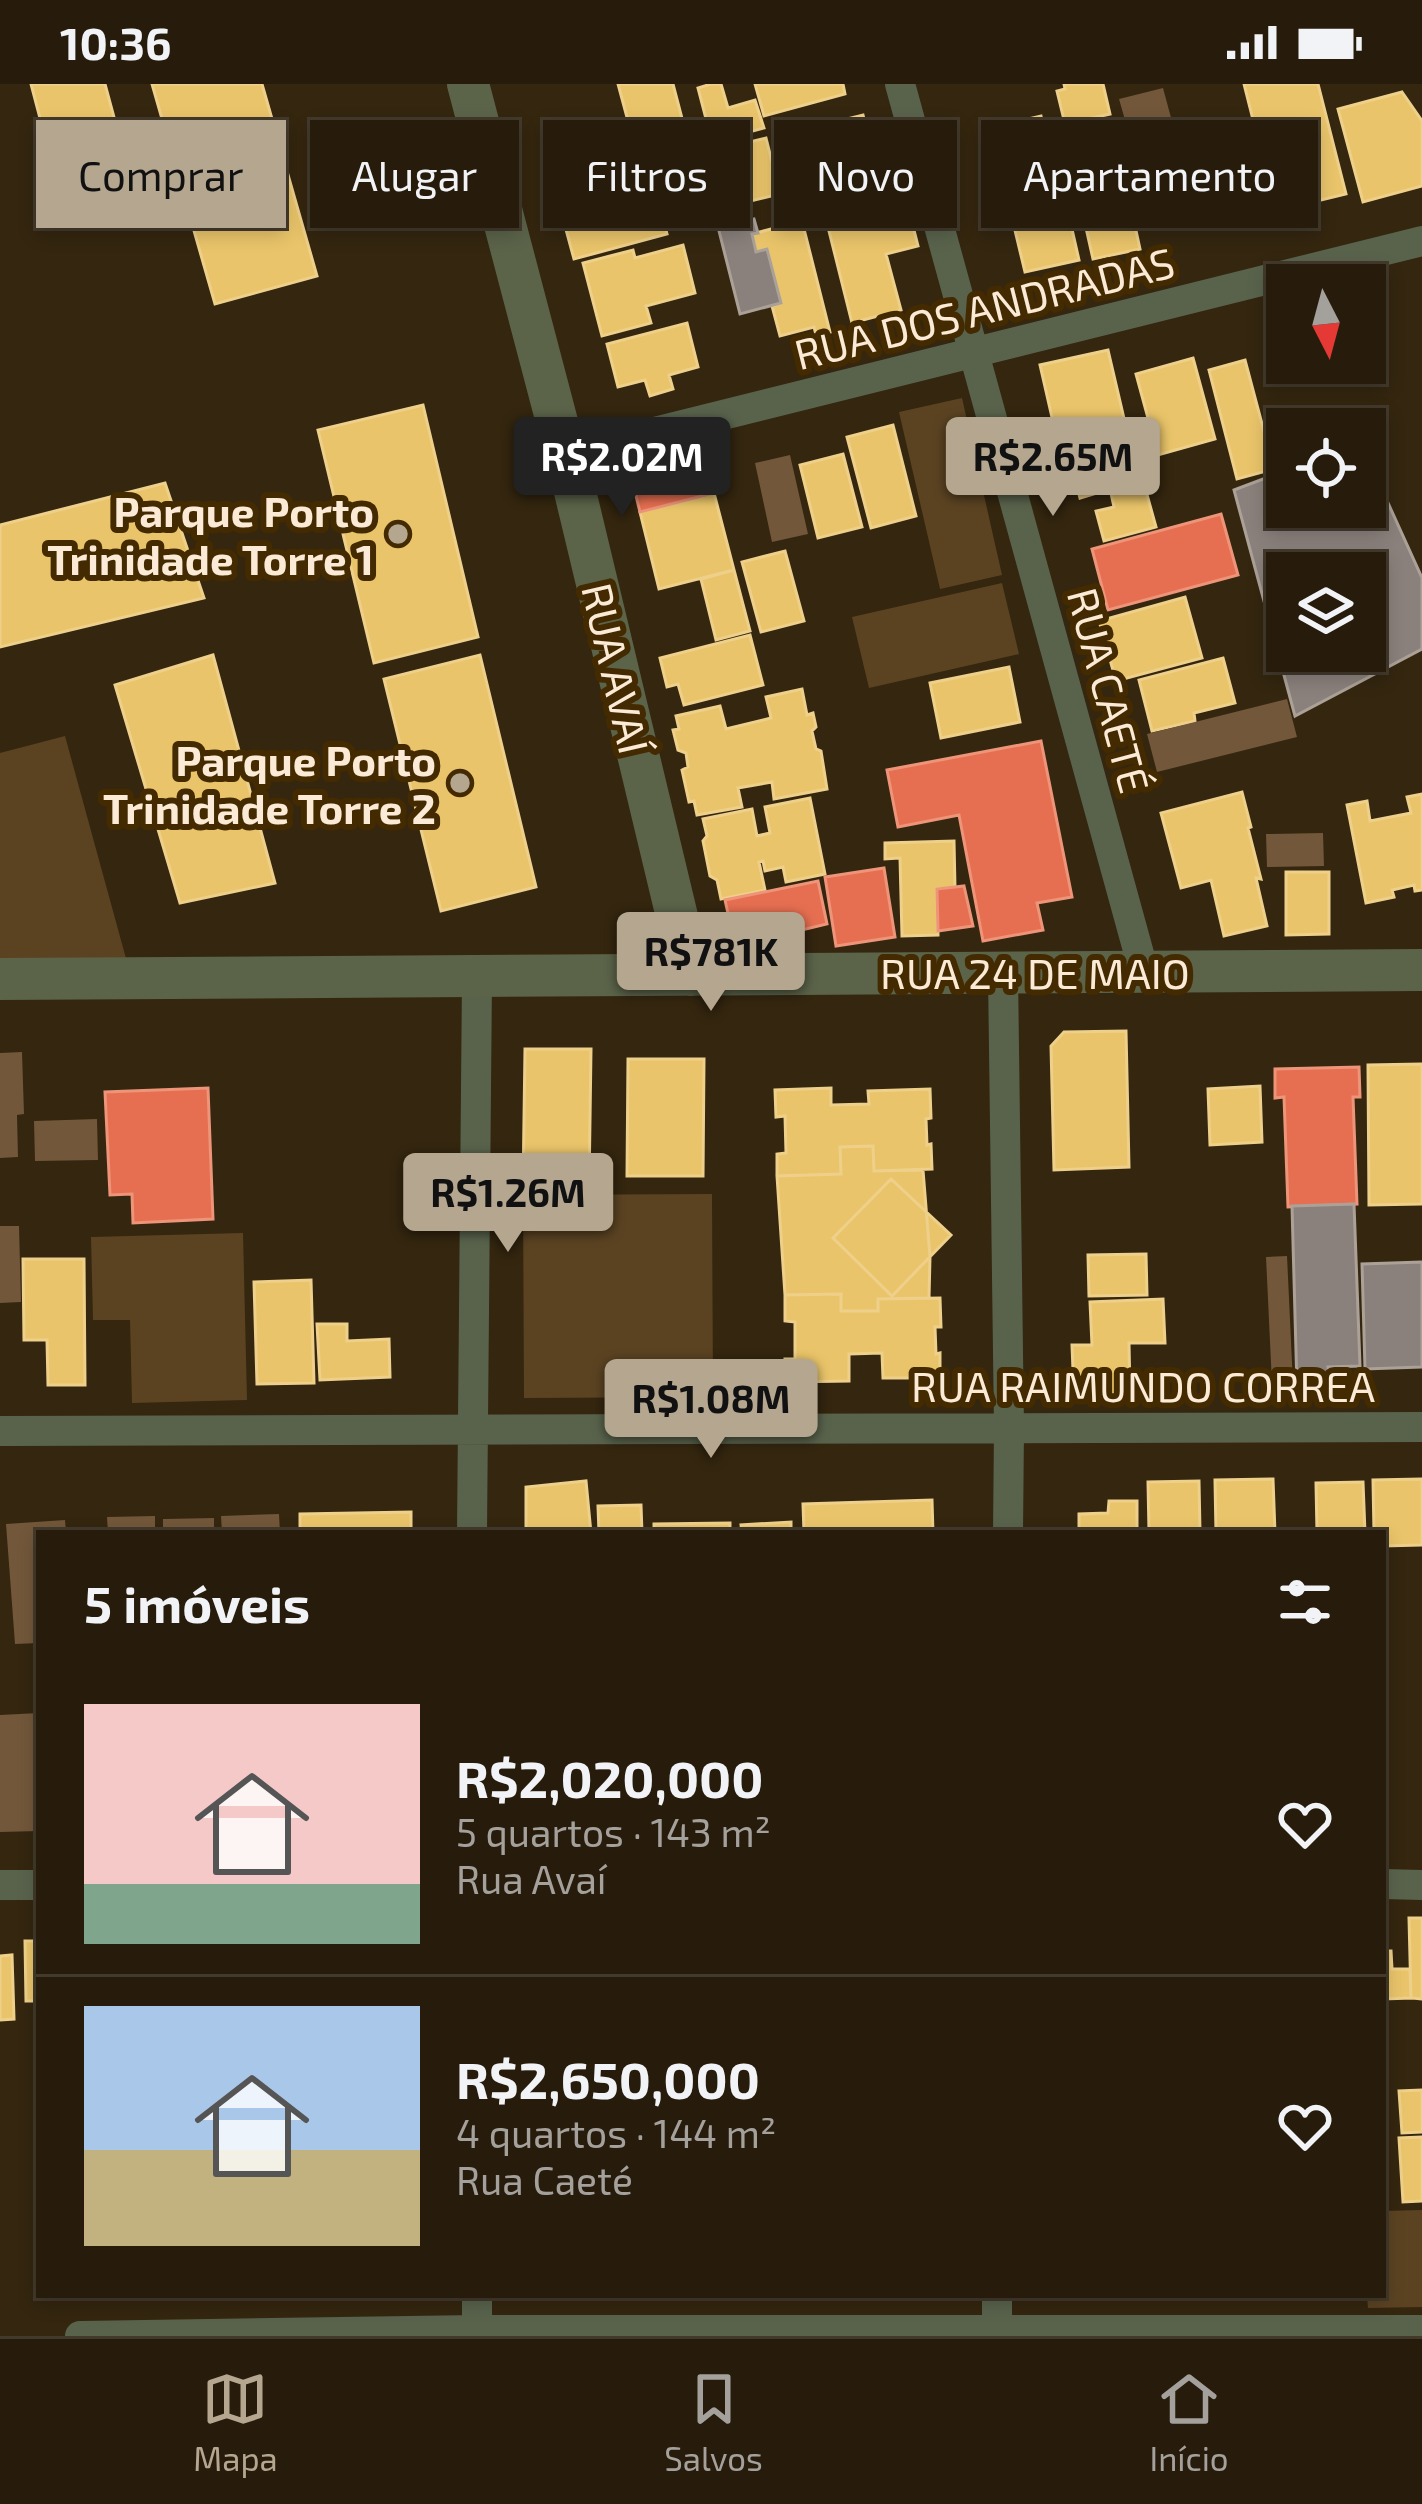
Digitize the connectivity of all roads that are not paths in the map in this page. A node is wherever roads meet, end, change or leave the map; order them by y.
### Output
1 (468, 84) edge
2 (900, 84) edge
3 (1422, 242) edge
4 (974, 352) junction
5 (566, 454) junction
6 (1422, 970) edge
7 (1003, 972) junction
8 (1144, 972) junction
9 (691, 975) junction
10 (477, 977) junction
11 (0, 979) edge
12 (1422, 1427) edge
13 (473, 1428) junction
14 (1009, 1428) junction
15 (0, 1431) edge
16 (472, 1530) edge
17 (1008, 1530) edge
18 (1386, 1884) edge
19 (0, 1885) edge
20 (36, 1885) edge
21 (1422, 1885) edge
22 (476, 2298) edge
23 (997, 2298) edge
24 (1422, 2330) edge
25 (477, 2333) edge
26 (997, 2333) edge
27 (80, 2336) edge

1 - 5 street, RUA AVAÍ
2 - 4 street, RUA CAETÉ
3 - 4 street, RUA DOS ANDRADAS
4 - 5 street, RUA DOS ANDRADAS
4 - 8 street, RUA CAETÉ
5 - 9 street, RUA AVAÍ
6 - 8 street, RUA 24 DE MAIO
7 - 8 street, RUA 24 DE MAIO
7 - 9 street, RUA 24 DE MAIO
7 - 14 street
9 - 10 street, RUA 24 DE MAIO
10 - 11 street, RUA 24 DE MAIO
10 - 13 street
12 - 14 street, RUA RAIMUNDO CORREA
13 - 14 street, RUA RAIMUNDO CORREA
13 - 15 street, RUA RAIMUNDO CORREA
13 - 16 street
14 - 17 street
18 - 21 street
19 - 20 street
22 - 25 street
23 - 26 street
24 - 26 street
25 - 26 street
25 - 27 street

